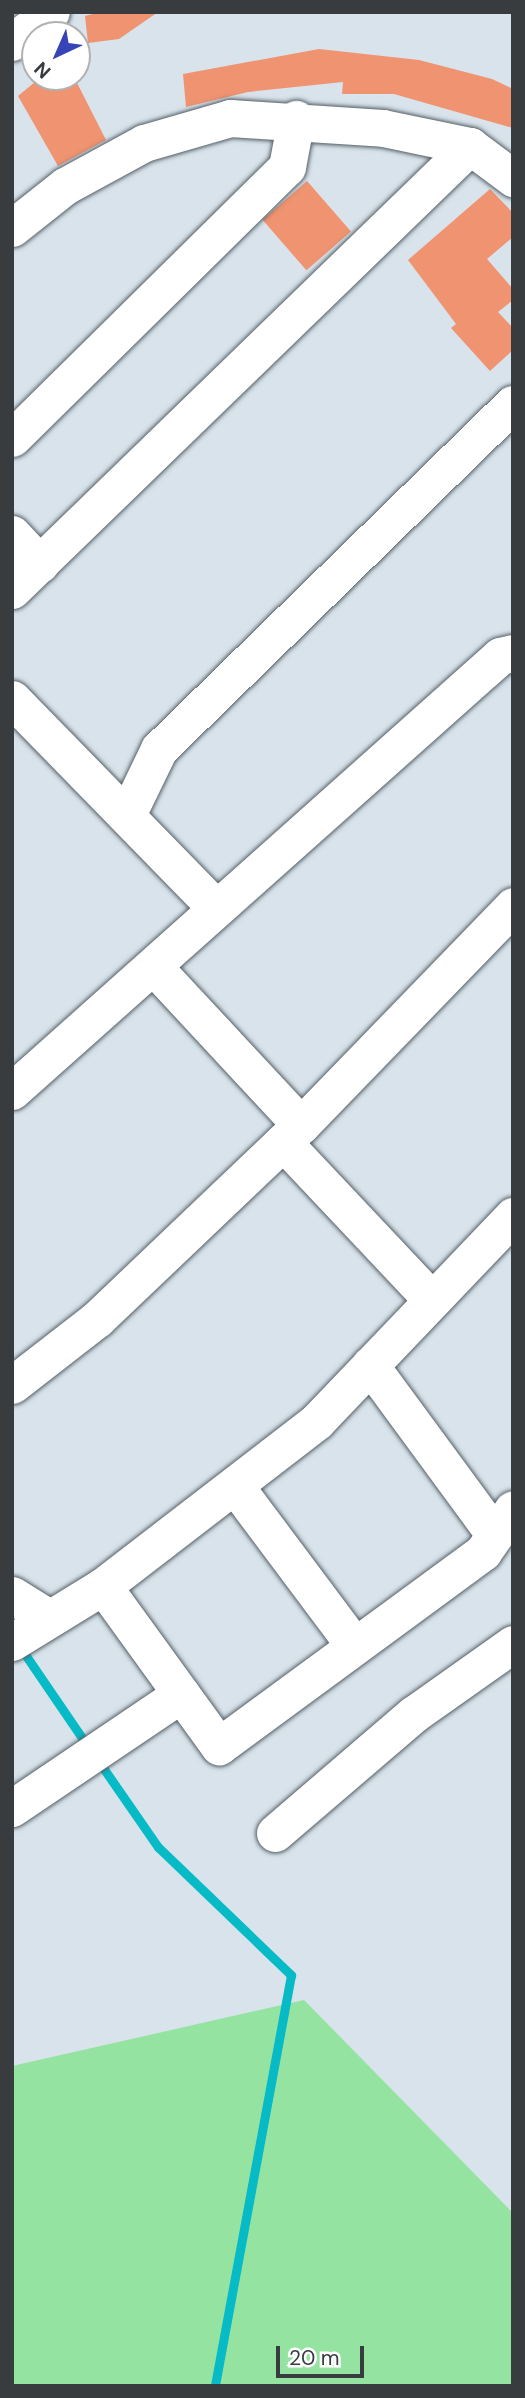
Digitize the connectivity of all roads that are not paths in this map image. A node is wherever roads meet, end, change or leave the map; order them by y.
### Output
1 (51, 12) edge
2 (12, 43) edge
3 (296, 119) junction
4 (470, 146) junction
5 (513, 178) edge
6 (12, 228) edge
7 (512, 408) edge
8 (12, 438) edge
9 (12, 534) edge
10 (40, 565) junction
11 (12, 590) edge
12 (513, 653) edge
13 (12, 699) edge
14 (128, 813) junction
15 (513, 906) edge
16 (215, 907) junction
17 (153, 966) junction
18 (12, 1091) edge
19 (292, 1133) junction
20 (513, 1216) edge
21 (432, 1300) junction
22 (370, 1365) junction
23 (12, 1385) edge
24 (235, 1486) junction
25 (502, 1520) edge
26 (103, 1586) junction
27 (12, 1595) edge
28 (49, 1618) junction
29 (12, 1642) edge
30 (513, 1644) edge
31 (354, 1645) junction
32 (181, 1694) junction
33 (12, 1808) edge
34 (275, 1833) dead end

1 - 2 street
3 - 4 street
3 - 6 street
3 - 8 street
4 - 5 street
4 - 10 street
7 - 14 street
9 - 10 street
10 - 11 street
12 - 16 street
13 - 14 street
14 - 16 street
15 - 19 street
16 - 17 street
17 - 18 street
17 - 19 street
19 - 21 street
19 - 23 street
20 - 21 street
21 - 22 street
22 - 24 street
22 - 25 street
24 - 26 street
24 - 31 street
25 - 31 street
26 - 28 street
26 - 32 street
27 - 28 street
28 - 29 street
30 - 34 street
31 - 32 street
32 - 33 street

